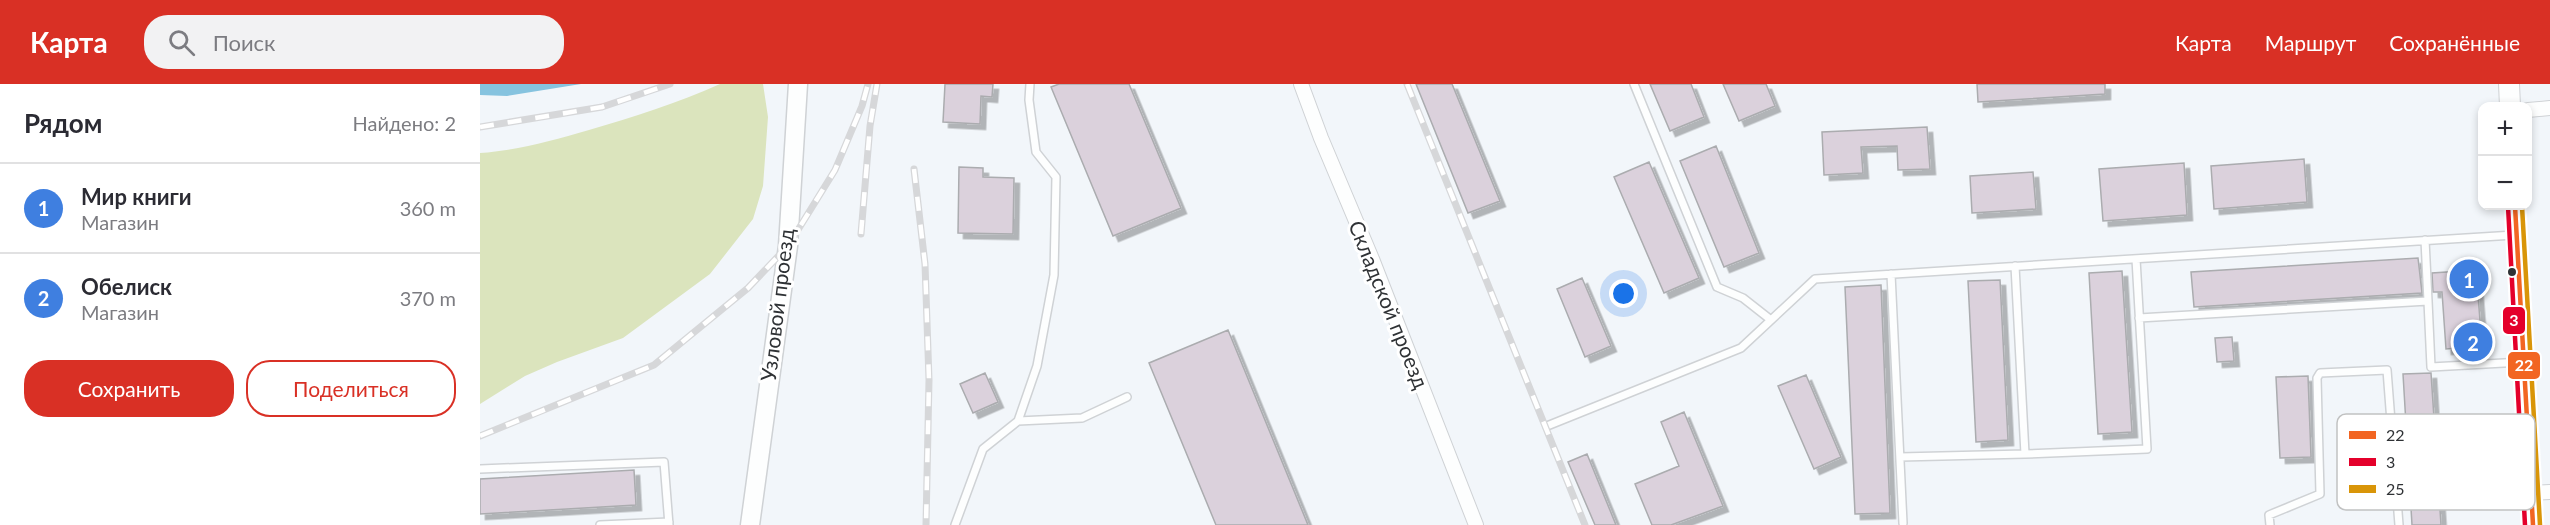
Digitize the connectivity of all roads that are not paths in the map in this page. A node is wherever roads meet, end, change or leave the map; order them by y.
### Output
1 (798, 84) edge
2 (1030, 84) edge
3 (1301, 84) edge
4 (1634, 84) edge
5 (2509, 84) edge
6 (2510, 102) edge
7 (2550, 108) edge
8 (2532, 110) edge
9 (2515, 210) edge
10 (2517, 234) junction
11 (2426, 240) junction
12 (2136, 259) junction
13 (2015, 266) junction
14 (1891, 274) junction
15 (2428, 301) junction
16 (2139, 318) junction
17 (1771, 320) junction
18 (2524, 362) junction
19 (1127, 398) dead end
20 (2390, 414) edge
21 (2531, 414) edge
22 (1018, 422) junction
23 (1547, 426) dead end
24 (2535, 447) edge
25 (2025, 454) junction
26 (1900, 457) junction
27 (480, 469) edge
28 (2541, 493) edge
29 (2397, 510) edge
30 (1903, 523) dead end
31 (669, 524) edge
32 (600, 525) edge
33 (750, 525) edge
34 (955, 525) edge
35 (1476, 525) edge
36 (2270, 525) edge
37 (2398, 525) edge
38 (2533, 525) edge

1 - 33 street, Узловой проезд
2 - 22 lane
3 - 35 street, Складской проезд
4 - 17 lane
5 - 6 main road
7 - 8 street
9 - 10 main road
10 - 11 lane
10 - 18 main road
11 - 12 lane
11 - 15 lane
12 - 13 lane
12 - 16 lane
13 - 14 lane
13 - 25 lane
14 - 17 lane
14 - 26 lane
15 - 16 lane
15 - 18 lane
16 - 25 lane
17 - 23 lane
18 - 21 main road
19 - 22 lane
20 - 36 lane
22 - 34 lane
24 - 28 main road
25 - 26 lane
26 - 30 lane
27 - 31 lane
28 - 38 main road
29 - 37 lane
31 - 32 lane

